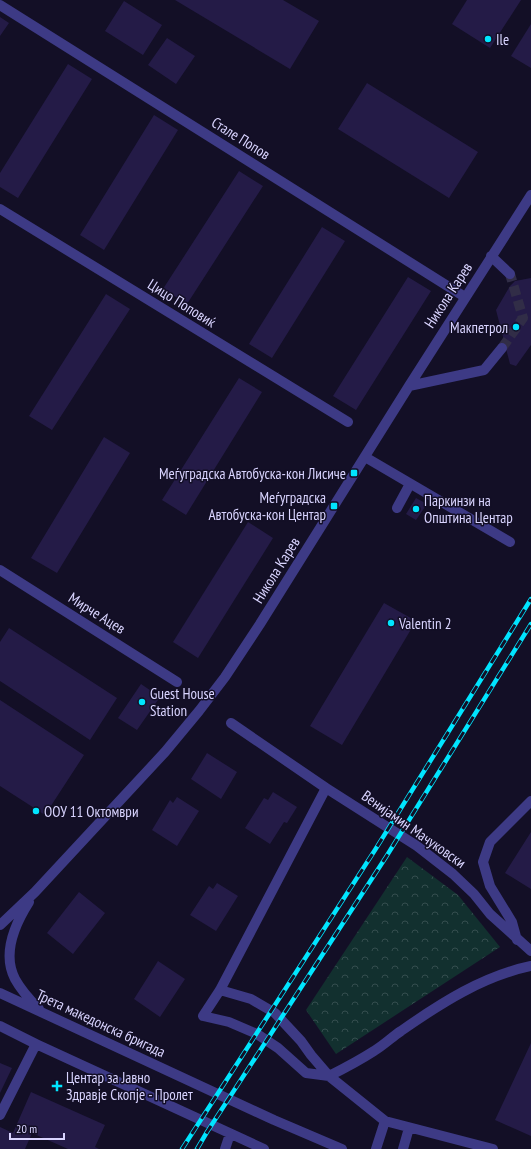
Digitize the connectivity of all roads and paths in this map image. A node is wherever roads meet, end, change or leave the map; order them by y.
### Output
1 (0, 4) edge
2 (531, 195) edge
3 (0, 209) edge
4 (491, 256) junction
5 (510, 274) tunnel mouth
6 (465, 297) junction
7 (502, 348) tunnel mouth
8 (409, 386) junction
9 (348, 422) dead end
10 (365, 456) junction
11 (410, 484) junction
12 (397, 508) dead end
13 (510, 542) dead end
14 (0, 570) edge
15 (177, 682) dead end
16 (230, 723) dead end
17 (326, 788) junction
18 (531, 801) edge
19 (35, 892) junction
20 (0, 925) edge
21 (517, 940) junction
22 (531, 951) edge
23 (531, 966) edge
24 (220, 990) junction
25 (0, 993) edge
26 (43, 1013) junction
27 (0, 1026) edge
28 (36, 1044) junction
29 (329, 1076) junction
30 (0, 1115) edge
31 (385, 1121) junction
32 (410, 1128) junction
33 (230, 1134) junction
34 (225, 1149) edge
35 (264, 1149) edge
36 (342, 1149) edge
37 (376, 1149) edge
38 (403, 1149) edge
39 (493, 1149) edge

1 - 6 street, Стале Попов
2 - 4 street, Никола Карев
3 - 9 street, Цицо Поповиќ
4 - 5 street
4 - 6 street, Никола Карев
6 - 8 street, Никола Карев
7 - 8 street
8 - 10 street, Никола Карев
10 - 11 street
10 - 19 street, Никола Карев
11 - 12 street
11 - 13 street
14 - 15 street, Мирче Ацев
16 - 17 street, Венијамин Мачуковски
17 - 21 street, Венијамин Мачуковски
17 - 24 street
18 - 21 street
19 - 20 street, Никола Карев
19 - 26 street
21 - 22 street, Венијамин Мачуковски
23 - 29 street
24 - 29 street
24 - 29 street
25 - 26 street, Трета македонска бригада
26 - 36 street, Трета македонска бригада
27 - 28 street
28 - 30 street
28 - 33 street
29 - 31 street
31 - 32 street
31 - 37 street
32 - 38 street
32 - 39 street
33 - 34 street
33 - 35 street

